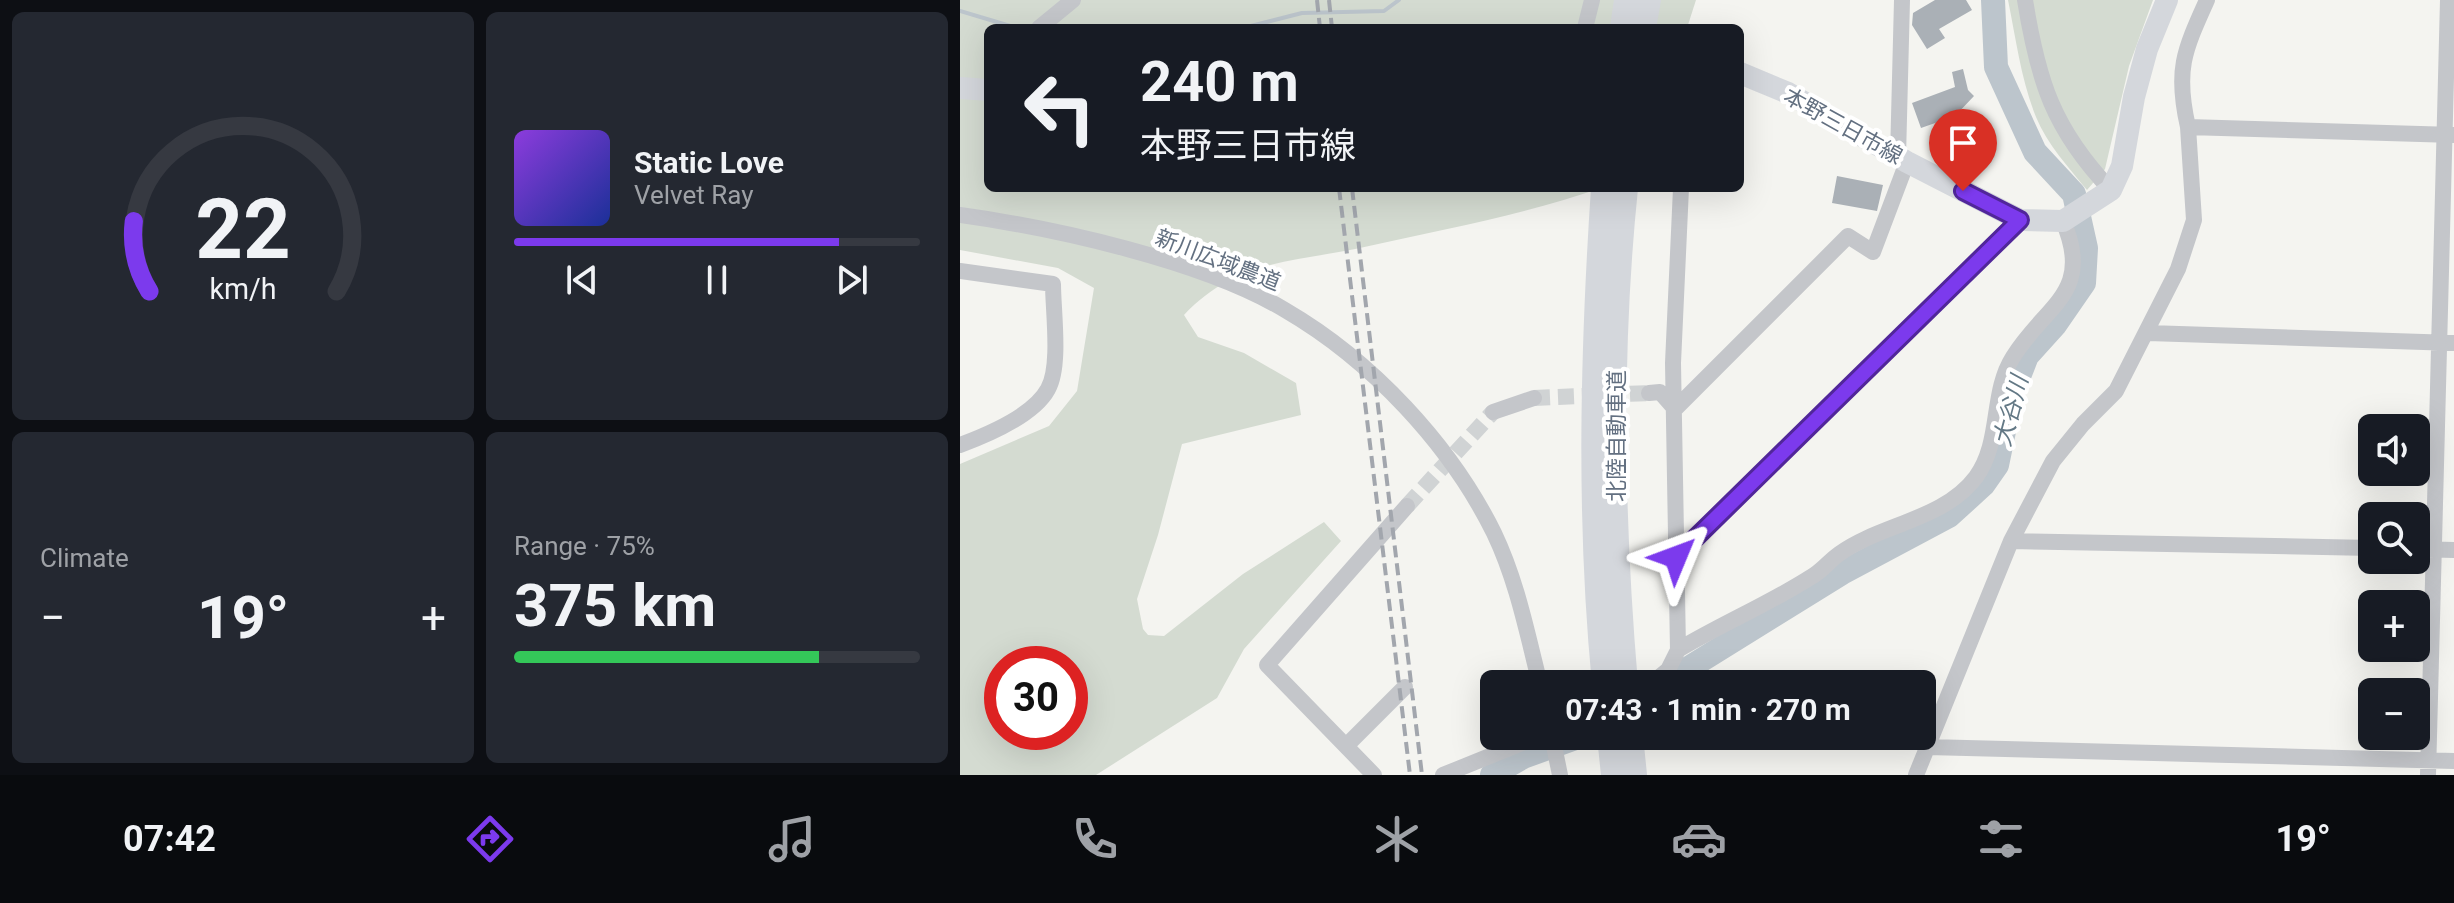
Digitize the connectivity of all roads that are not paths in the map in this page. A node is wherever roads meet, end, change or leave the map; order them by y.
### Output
1 (1073, 0) edge
2 (1592, 0) edge
3 (1626, 0) edge
4 (1649, 0) edge
5 (1902, 0) edge
6 (2025, 0) edge
7 (2167, 0) edge
8 (2207, 0) edge
9 (2448, 0) edge
10 (1044, 24) edge
11 (1586, 24) edge
12 (1623, 24) edge
13 (1645, 24) edge
14 (1744, 75) edge
15 (960, 88) edge
16 (984, 90) edge
17 (2188, 127) junction
18 (2450, 135) edge
19 (1902, 160) junction
20 (2111, 190) junction
21 (1603, 192) edge
22 (1626, 192) edge
23 (1681, 192) edge
24 (960, 215) edge
25 (2020, 220) junction
26 (2063, 221) junction
27 (960, 271) edge
28 (2148, 333) junction
29 (2447, 342) edge
30 (1649, 393) tunnel mouth
31 (1534, 398) tunnel mouth
32 (1675, 409) junction
33 (1493, 412) tunnel mouth
34 (960, 445) edge
35 (1407, 506) tunnel mouth
36 (2011, 541) junction
37 (2358, 548) edge
38 (2430, 550) edge
39 (2434, 550) junction
40 (2454, 550) edge
41 (1676, 557) junction
42 (1678, 650) junction
43 (1536, 670) edge
44 (1603, 670) edge
45 (1625, 670) edge
46 (1668, 670) edge
47 (1405, 687) dead end
48 (1936, 727) edge
49 (1346, 746) junction
50 (1936, 747) edge
51 (1505, 750) edge
52 (1555, 750) edge
53 (1927, 750) edge
54 (2454, 761) edge
55 (2428, 768) edge
56 (1374, 775) edge
57 (1443, 775) edge
58 (1560, 775) edge
59 (1916, 775) edge

1 - 10 street
2 - 11 street
3 - 12 highway
4 - 13 highway
5 - 19 street
6 - 20 street
7 - 20 main road
8 - 17 street
9 - 18 street
14 - 19 main road, 本野三日市線
15 - 16 main road
17 - 18 street
17 - 28 street
18 - 29 street
19 - 25 main road, 本野三日市線
19 - 32 street
20 - 26 main road
21 - 44 highway, 北陸自動車道
22 - 45 highway, 北陸自動車道
23 - 32 street
24 - 43 street, 新川広域農道
25 - 26 main road, 本野三日市線
25 - 41 street
26 - 42 street
27 - 34 street
28 - 29 street
28 - 36 street
29 - 39 street
30 - 32 street
31 - 33 street
32 - 41 street
35 - 49 street
36 - 37 street
36 - 48 street
38 - 39 street
39 - 40 street
39 - 55 street
41 - 42 street
42 - 46 street
47 - 49 street
49 - 56 street
50 - 55 street
51 - 57 street
52 - 58 street
53 - 59 street
54 - 55 street

